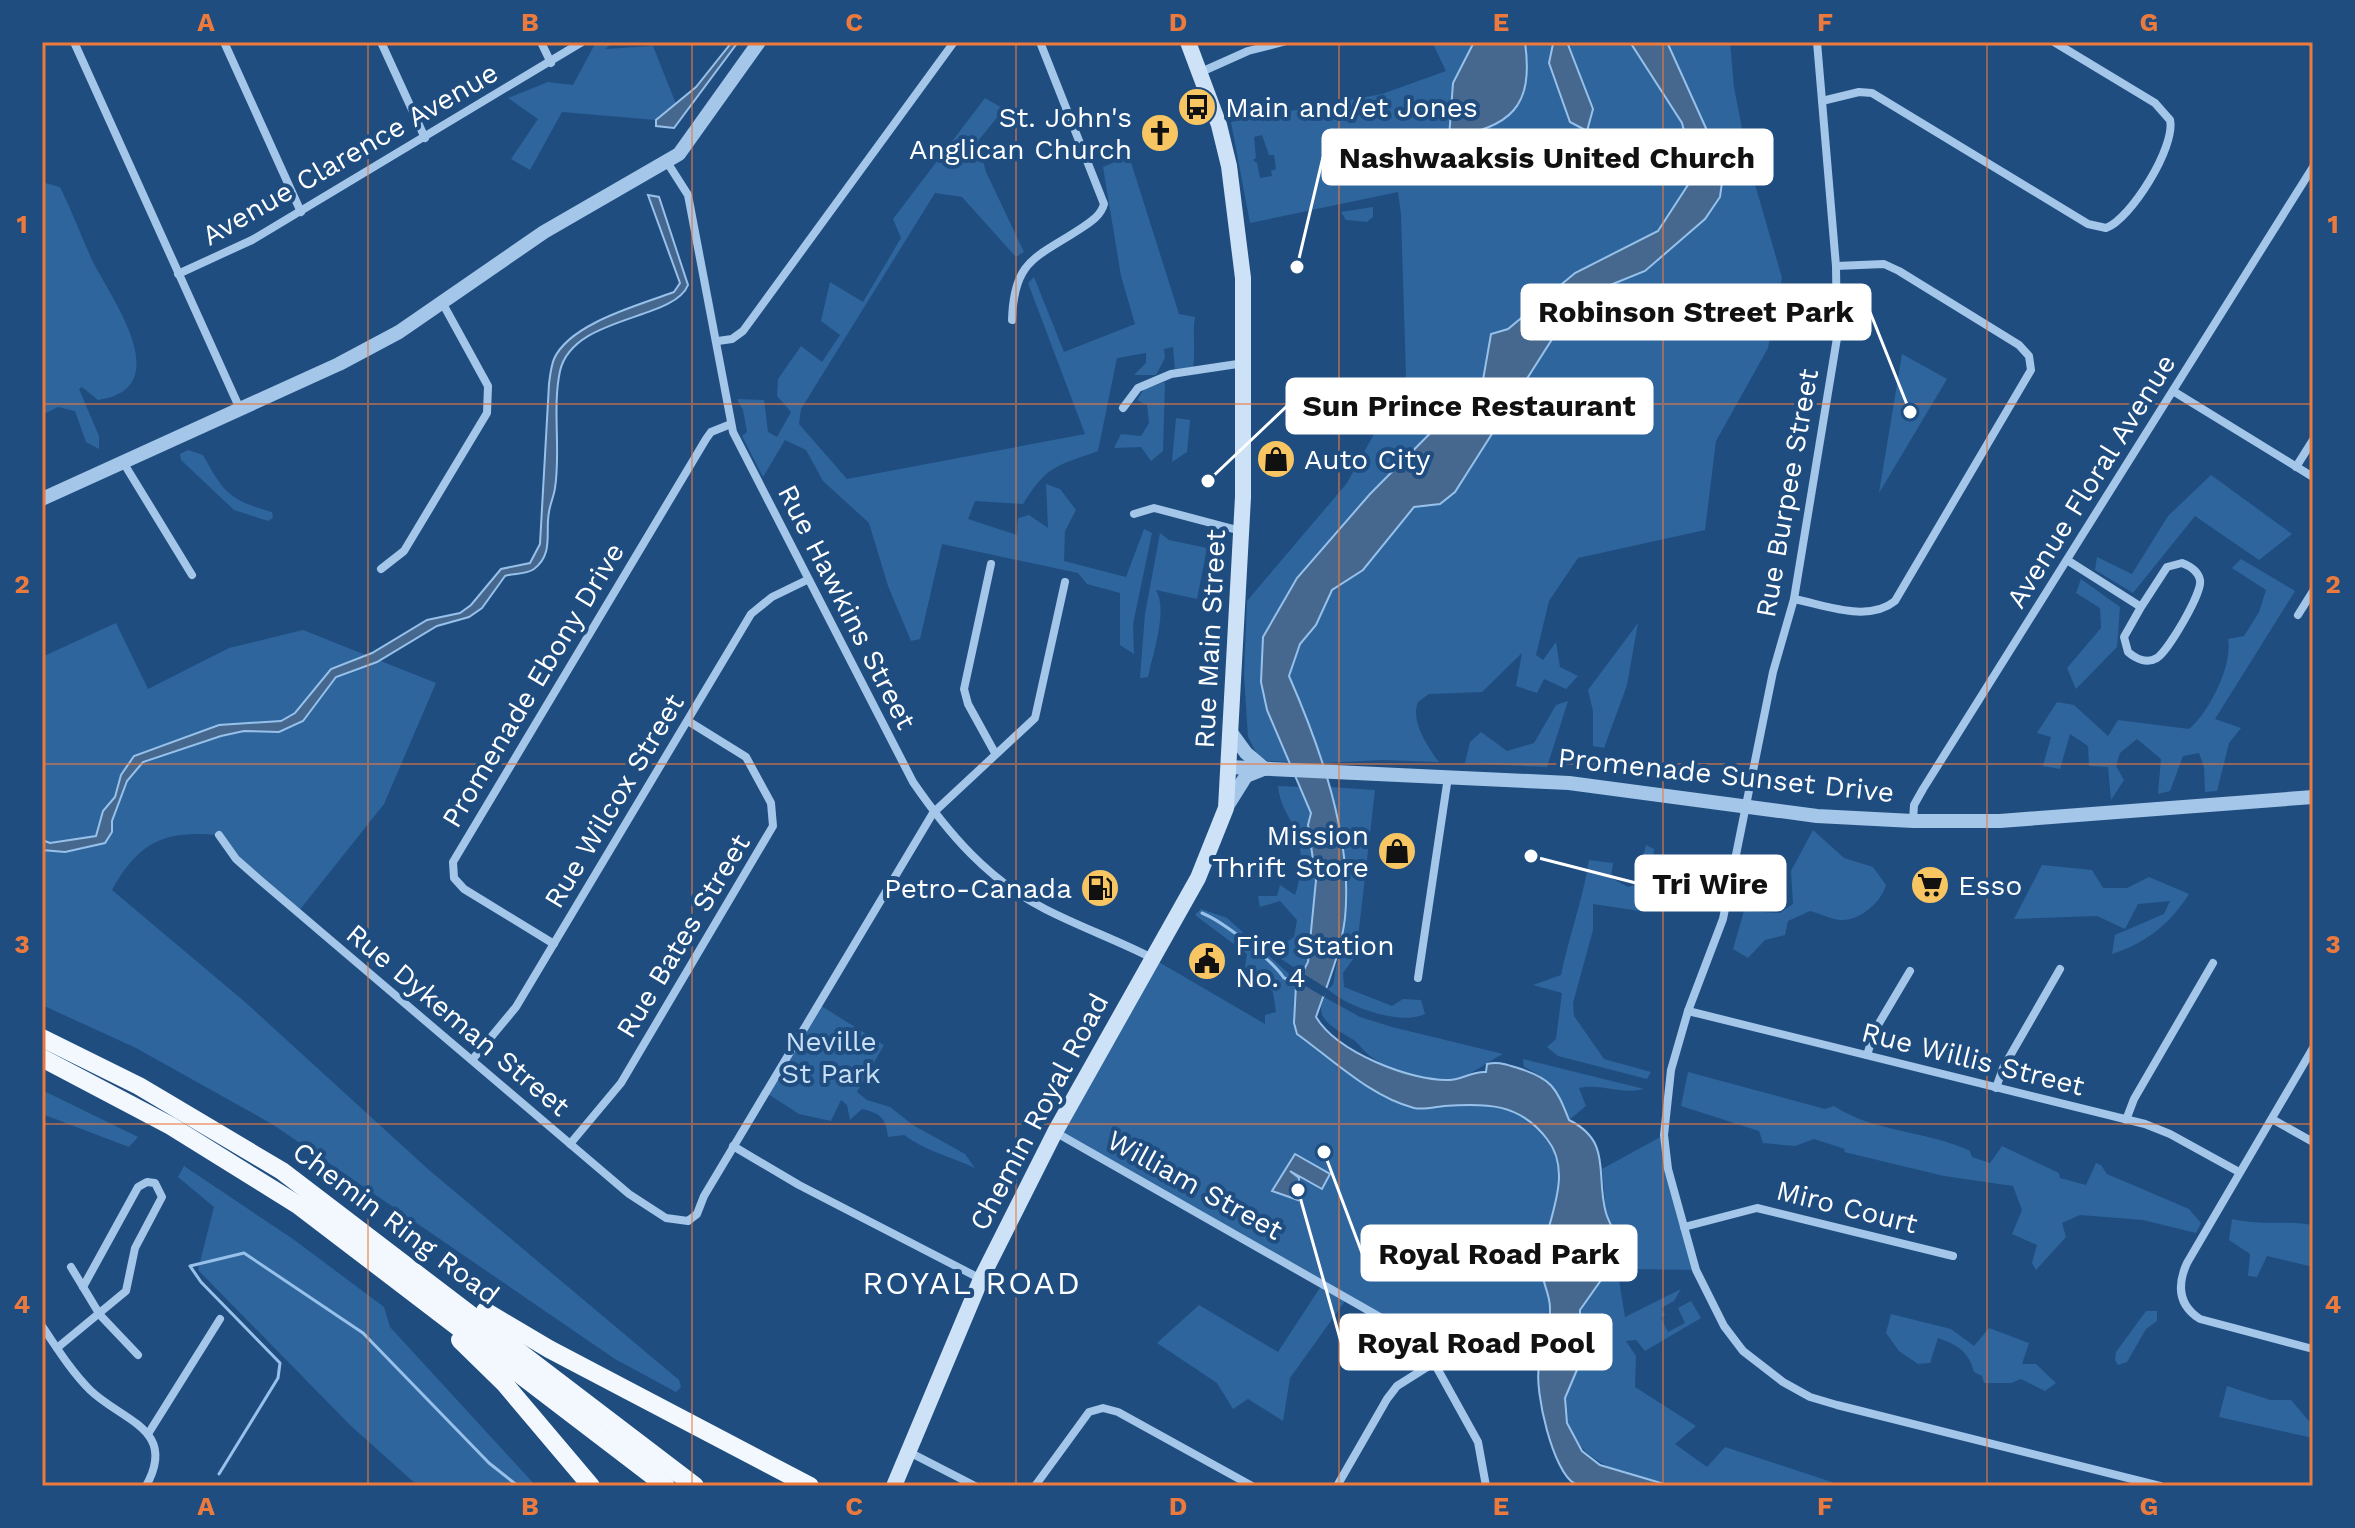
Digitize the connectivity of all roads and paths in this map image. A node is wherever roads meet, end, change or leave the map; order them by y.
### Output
1 (74, 42) edge
2 (224, 42) edge
3 (381, 42) edge
4 (541, 42) edge
5 (582, 42) edge
6 (759, 42) edge
7 (954, 42) edge
8 (1040, 42) edge
9 (1188, 42) edge
10 (1283, 42) edge
11 (1817, 42) edge
12 (2054, 42) edge
13 (551, 63) junction
14 (1201, 72) junction
15 (1822, 101) junction
16 (425, 138) junction
17 (667, 162) junction
18 (2313, 167) edge
19 (301, 212) junction
20 (1836, 266) junction
21 (178, 274) junction
22 (443, 304) junction
23 (1012, 320) dead end
24 (718, 341) junction
25 (1245, 363) junction
26 (2173, 391) junction
27 (1123, 408) dead end
28 (240, 409) junction
29 (731, 424) junction
30 (2313, 440) edge
31 (123, 462) junction
32 (2296, 467) junction
33 (2313, 477) edge
34 (42, 499) edge
35 (1134, 514) dead end
36 (1242, 531) junction
37 (2067, 560) junction
38 (991, 564) dead end
39 (381, 569) dead end
40 (192, 575) dead end
41 (807, 580) junction
42 (1065, 582) dead end
43 (2313, 591) edge
44 (1794, 599) junction
45 (2141, 607) junction
46 (2298, 615) dead end
47 (688, 721) junction
48 (1230, 731) junction
49 (995, 753) junction
50 (1229, 767) junction
51 (1272, 770) junction
52 (1448, 777) junction
53 (2313, 797) edge
54 (1745, 806) junction
55 (1226, 808) junction
56 (933, 813) junction
57 (1913, 821) junction
58 (219, 835) dead end
59 (554, 944) junction
60 (1152, 958) junction
61 (2213, 963) dead end
62 (2060, 969) dead end
63 (1910, 971) dead end
64 (1418, 978) dead end
65 (1688, 1011) junction
66 (42, 1038) edge
67 (2313, 1048) edge
68 (1867, 1055) junction
69 (42, 1058) edge
70 (472, 1060) junction
71 (1996, 1088) junction
72 (2272, 1119) junction
73 (2126, 1120) junction
74 (1055, 1132) junction
75 (2313, 1142) edge
76 (570, 1144) junction
77 (733, 1146) junction
78 (2239, 1172) junction
79 (298, 1205) junction
80 (329, 1205) junction
81 (1684, 1227) junction
82 (1953, 1256) dead end
83 (71, 1267) dead end
84 (981, 1279) junction
85 (83, 1287) junction
86 (100, 1315) junction
87 (220, 1319) dead end
88 (42, 1326) edge
89 (57, 1348) junction
90 (2313, 1349) edge
91 (138, 1355) dead end
92 (1435, 1362) junction
93 (148, 1434) junction
94 (908, 1452) junction
95 (146, 1486) edge
96 (591, 1486) edge
97 (666, 1486) edge
98 (695, 1486) edge
99 (810, 1486) edge
100 (894, 1486) edge
101 (975, 1486) edge
102 (1035, 1486) edge
103 (1252, 1486) edge
104 (1337, 1486) edge
105 (1486, 1486) edge
106 (2160, 1486) edge

1 - 21 street
2 - 19 street
3 - 16 street
4 - 13 street
5 - 13 street, Avenue Clarence Avenue
6 - 17 street
7 - 24 street
8 - 23 street
9 - 14 main road, Rue Main Street
10 - 14 street
11 - 15 street, Rue Burpee Street
12 - 15 street
13 - 16 street, Avenue Clarence Avenue
14 - 25 main road, Rue Main Street
15 - 20 street, Rue Burpee Street
16 - 19 street, Avenue Clarence Avenue
17 - 22 street
17 - 24 street, Rue Hawkins Street
18 - 26 street, Avenue Floral Avenue
19 - 21 street, Avenue Clarence Avenue
20 - 44 street, Rue Burpee Street
20 - 44 street
21 - 28 street
22 - 28 street
22 - 39 street
24 - 29 street, Rue Hawkins Street
25 - 27 street
25 - 36 main road, Rue Main Street
26 - 32 street
26 - 37 street, Avenue Floral Avenue
28 - 31 street
29 - 41 street, Rue Hawkins Street
29 - 59 street, Promenade Ebony Drive
30 - 32 street
31 - 34 street
31 - 40 street
32 - 33 street
35 - 36 street
36 - 48 main road, Rue Main Street
37 - 45 street
37 - 57 street, Avenue Floral Avenue
38 - 49 street
41 - 47 street, Rue Wilcox Street
41 - 56 street, Rue Hawkins Street
42 - 49 street
43 - 46 street
44 - 54 street, Rue Burpee Street
45 - 45 street
47 - 59 street, Rue Wilcox Street
47 - 76 street, Rue Bates Street
48 - 50 main road, Rue Main Street
48 - 51 street
49 - 56 street
50 - 51 street, Promenade Sunset Drive
50 - 55 main road, Chemin Royal Road
51 - 52 street, Promenade Sunset Drive
51 - 55 street
52 - 54 street, Promenade Sunset Drive
52 - 64 street
53 - 57 street, Promenade Sunset Drive
54 - 57 street, Promenade Sunset Drive
54 - 65 street, Rue Burpee Street
55 - 60 main road, Chemin Royal Road
56 - 60 street, Rue Hawkins Street
56 - 77 street
58 - 70 street, Rue Dykeman Street
59 - 70 street, Rue Wilcox Street
60 - 74 main road, Chemin Royal Road
61 - 73 street
62 - 71 street
63 - 68 street
65 - 68 street, Rue Willis Street
65 - 81 street, Rue Burpee Street
66 - 80 highway, Chemin Ring Road
67 - 72 street
68 - 71 street, Rue Willis Street
69 - 79 highway, Chemin Ring Road
70 - 76 street, Rue Dykeman Street
71 - 73 street, Rue Willis Street
72 - 75 street
72 - 78 street
73 - 78 street, Rue Willis Street
74 - 84 main road, Chemin Royal Road
74 - 92 street, William Street
76 - 77 street, Rue Dykeman Street
77 - 84 street
78 - 90 street
79 - 96 highway
79 - 97 highway, Chemin Ring Road
80 - 98 highway, Chemin Ring Road
80 - 99 highway
81 - 82 street, Miro Court
81 - 106 street, Rue Burpee Street
83 - 85 street
84 - 94 main road, Chemin Royal Road
85 - 86 street
85 - 86 street
86 - 89 street
86 - 91 street
87 - 93 street
88 - 89 street
89 - 93 street
92 - 104 street
92 - 105 street, William Street
93 - 95 street
94 - 100 main road, Chemin Royal Road
94 - 101 street
102 - 103 street

